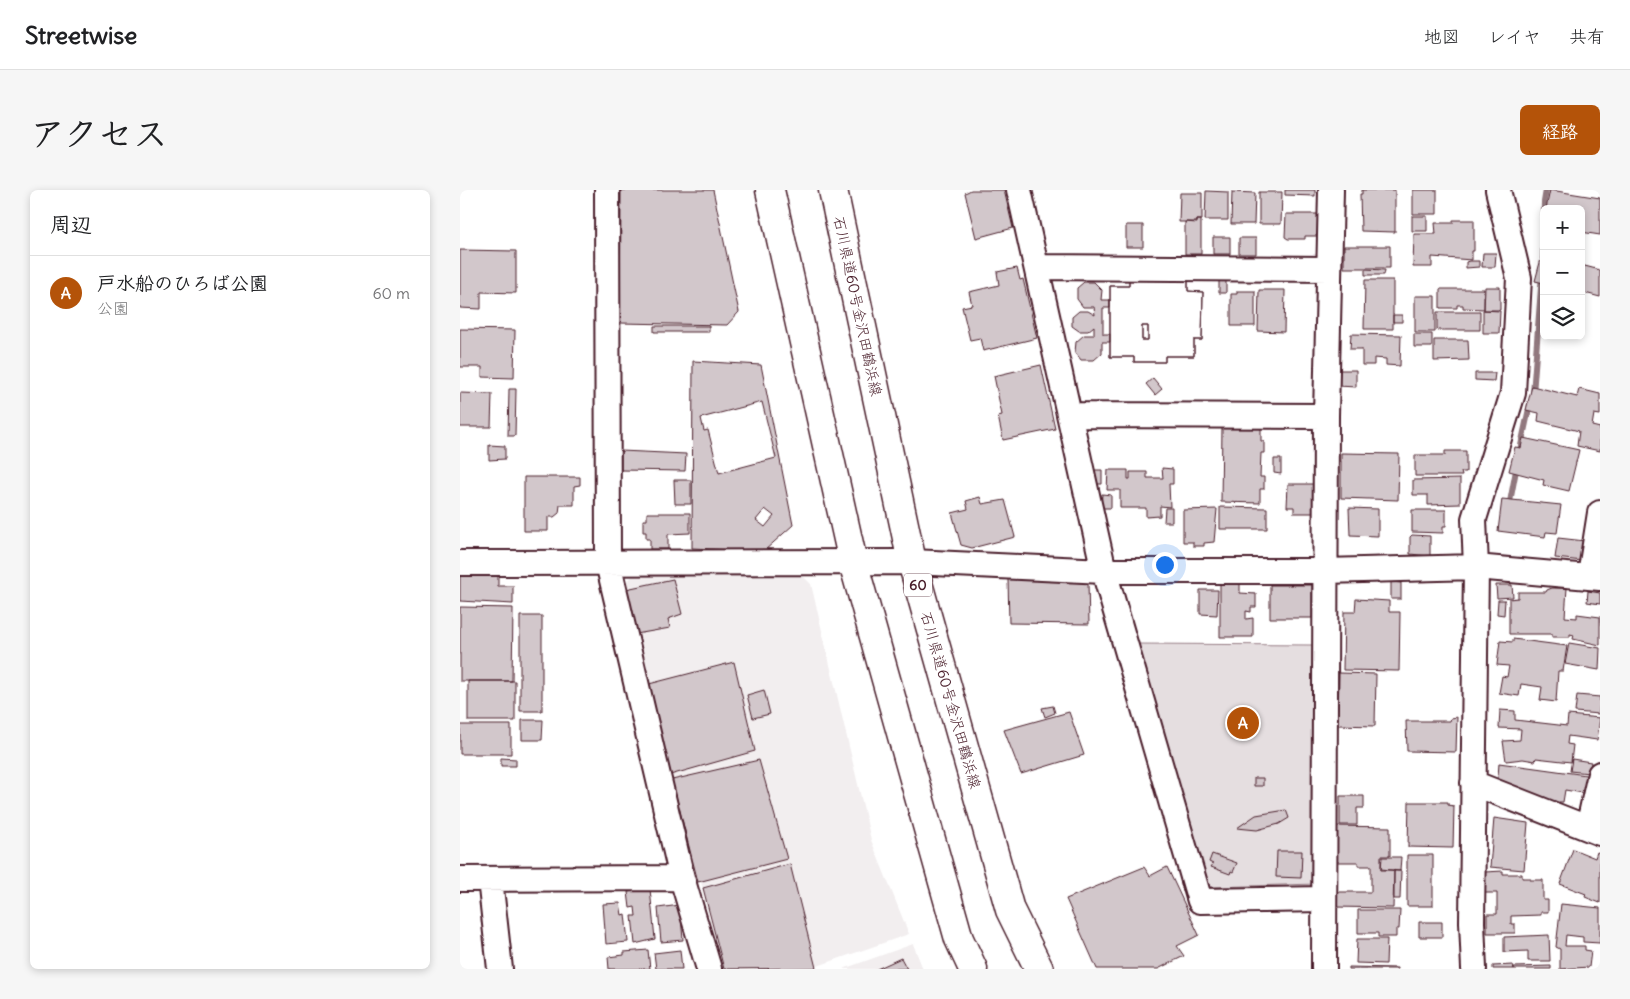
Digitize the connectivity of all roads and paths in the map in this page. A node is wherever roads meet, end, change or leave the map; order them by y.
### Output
1 (607, 190) edge
2 (770, 190) edge
3 (833, 190) edge
4 (1019, 190) edge
5 (1331, 190) edge
6 (1498, 190) edge
7 (1037, 267) junction
8 (1329, 269) junction
9 (1070, 415) junction
10 (1326, 416) junction
11 (1600, 513) edge
12 (853, 562) junction
13 (912, 562) junction
14 (460, 563) edge
15 (608, 563) junction
16 (1476, 567) junction
17 (1104, 571) junction
18 (1325, 571) junction
19 (1595, 577) edge
20 (1600, 774) edge
21 (1473, 783) junction
22 (1594, 831) edge
23 (682, 878) junction
24 (460, 879) edge
25 (490, 879) junction
26 (1324, 899) junction
27 (500, 969) edge
28 (709, 969) edge
29 (973, 969) edge
30 (1039, 969) edge
31 (1324, 969) edge
32 (1474, 969) edge

1 - 15 street
2 - 12 main road
3 - 13 main road, 石川県道60号金沢田鶴浜線 / 60
4 - 7 street
5 - 8 street
6 - 16 street
7 - 8 street
7 - 9 street
8 - 10 street
9 - 10 street
9 - 17 street
10 - 18 street
11 - 19 street
12 - 13 street
12 - 15 street
12 - 29 main road
13 - 17 street
13 - 30 main road, 石川県道60号金沢田鶴浜線 / 60
14 - 15 street
15 - 23 street
16 - 18 street
16 - 19 street
16 - 21 street
17 - 18 street
17 - 26 street
18 - 26 street
20 - 22 street
21 - 22 street
21 - 32 street
23 - 25 street
23 - 28 street
24 - 25 street
25 - 27 street
26 - 31 street

